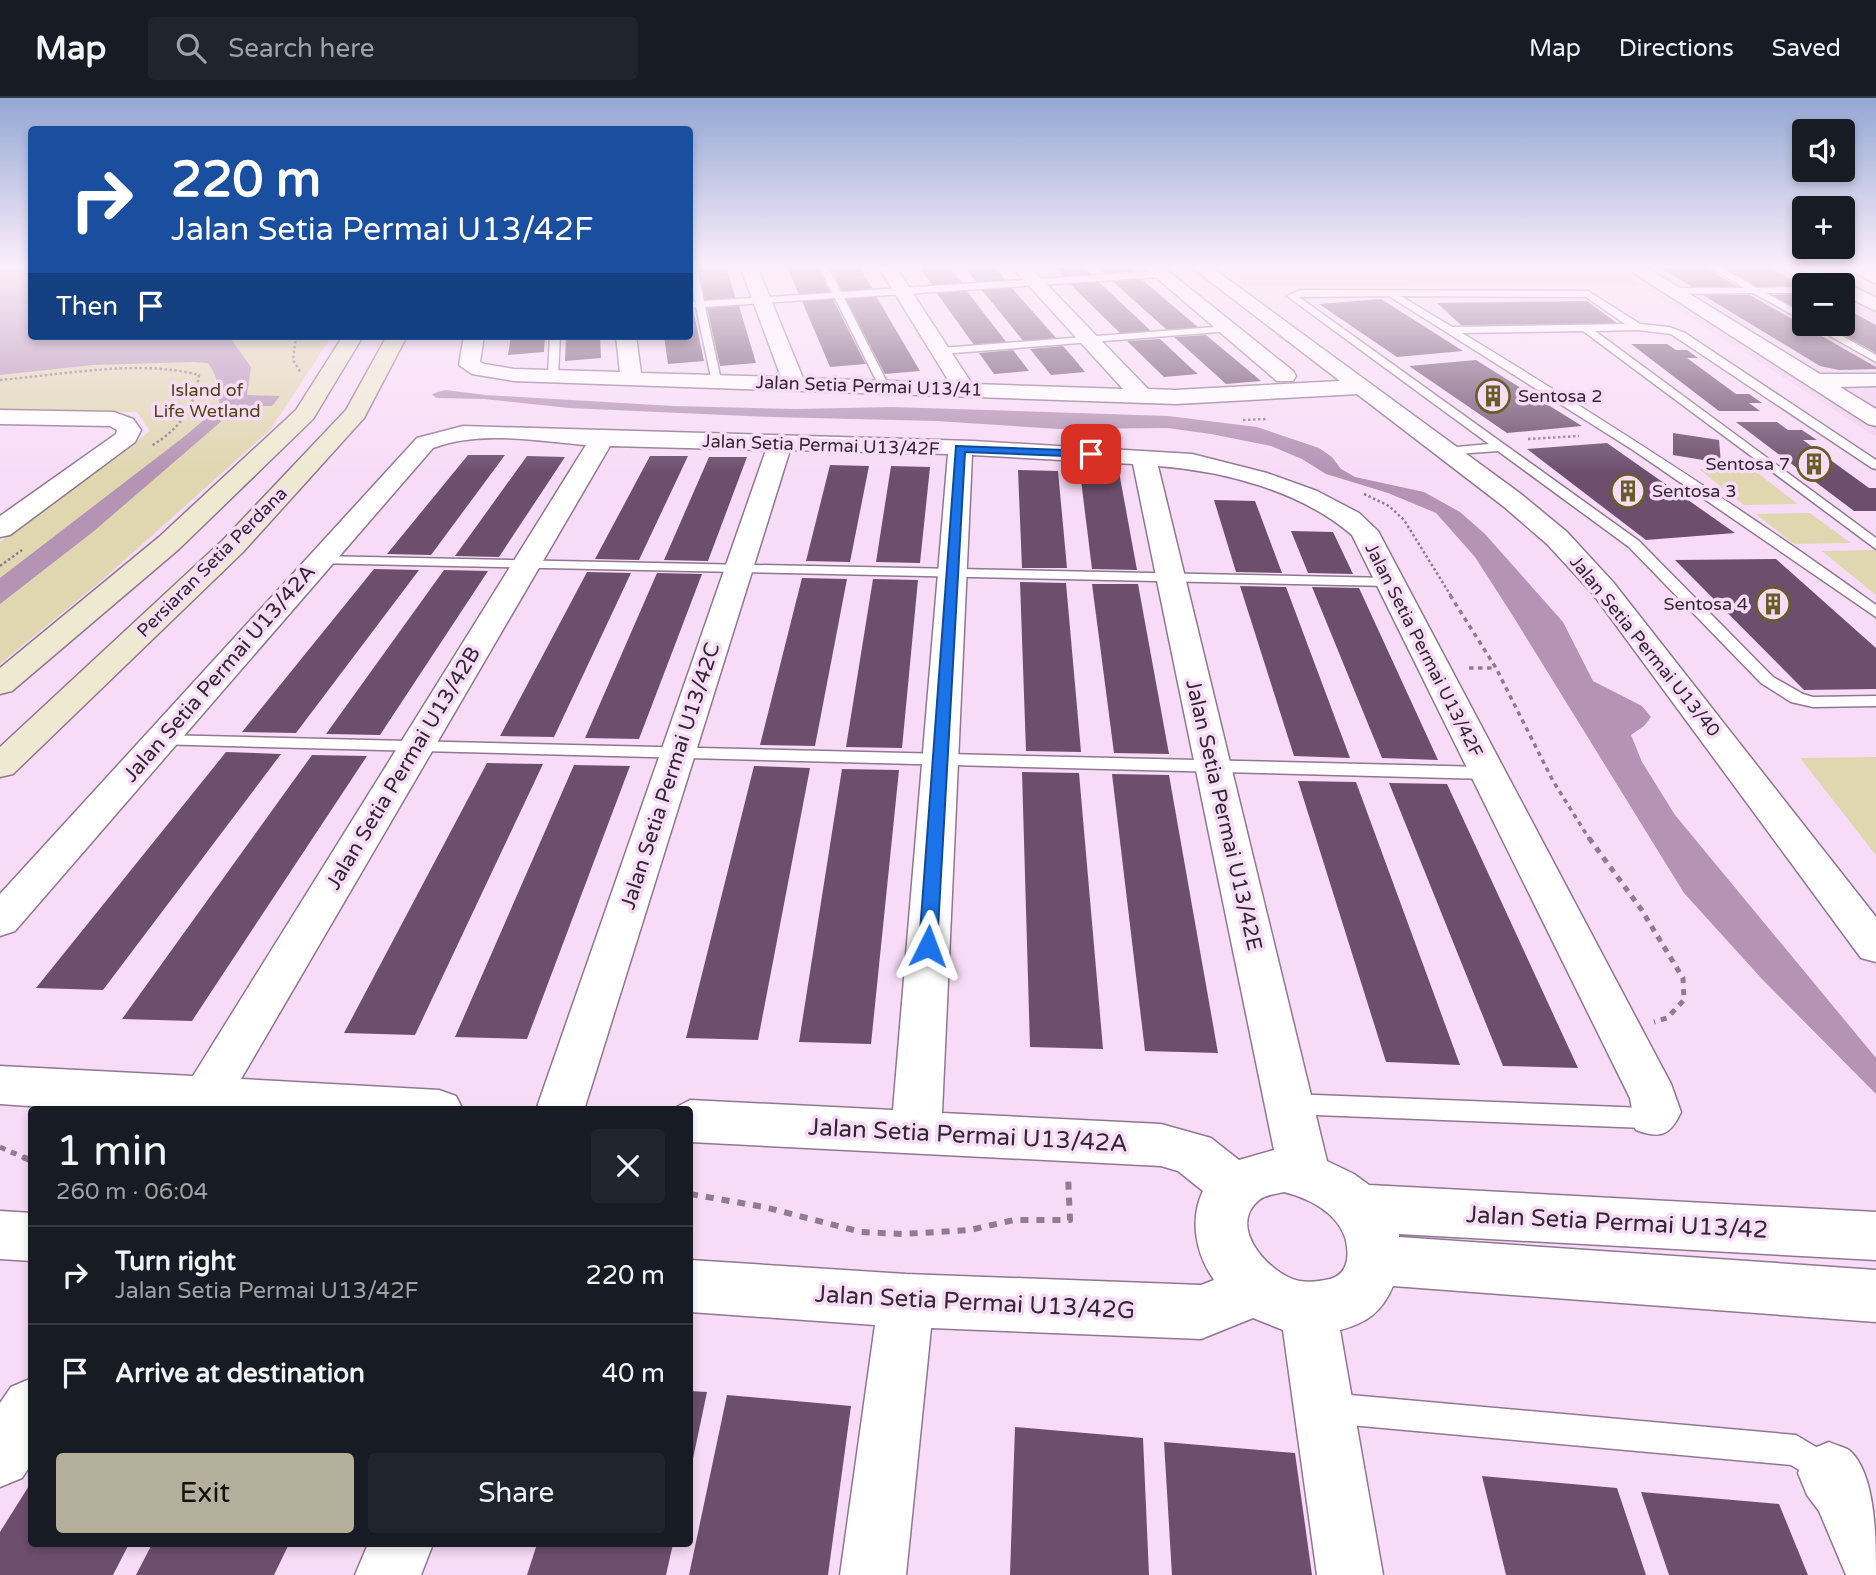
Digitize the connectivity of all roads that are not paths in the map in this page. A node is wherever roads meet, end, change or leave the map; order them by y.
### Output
1 (703, 335) edge
2 (775, 335) edge
3 (858, 335) edge
4 (931, 335) edge
5 (1084, 335) edge
6 (1145, 335) edge
7 (1234, 335) edge
8 (1290, 335) edge
9 (1346, 335) edge
10 (1458, 335) edge
11 (1594, 335) edge
12 (1679, 335) edge
13 (1741, 335) edge
14 (1835, 336) edge
15 (1088, 339) junction
16 (351, 340) edge
17 (395, 340) edge
18 (473, 340) edge
19 (555, 340) edge
20 (626, 340) edge
21 (941, 351) junction
22 (1876, 359) edge
23 (553, 376) junction
24 (1285, 376) dead end
25 (631, 377) junction
26 (716, 380) junction
27 (1876, 380) edge
28 (1815, 381) junction
29 (794, 383) junction
30 (884, 386) junction
31 (965, 389) junction
32 (1367, 393) junction
33 (1141, 395) junction
34 (0, 417) edge
35 (1876, 419) edge
36 (444, 435) joint
37 (602, 439) junction
38 (780, 443) junction
39 (1497, 444) junction
40 (960, 449) junction
41 (1446, 452) junction
42 (1144, 457) junction
43 (1876, 465) edge
44 (0, 529) edge
45 (1876, 545) edge
46 (319, 560) junction
47 (526, 565) junction
48 (739, 569) junction
49 (952, 573) junction
50 (1171, 578) junction
51 (1390, 582) junction
52 (1876, 612) edge
53 (0, 684) edge
54 (1876, 701) edge
55 (160, 740) junction
56 (416, 747) junction
57 (678, 754) junction
58 (940, 760) junction
59 (0, 766) edge
60 (1213, 767) junction
61 (1487, 773) junction
62 (0, 921) edge
63 (1876, 947) edge
64 (0, 1085) edge
65 (205, 1098) junction
66 (1289, 1104) junction
67 (361, 1106) edge
68 (561, 1106) edge
69 (1653, 1116) joint
70 (693, 1121) edge
71 (916, 1131) junction
72 (1304, 1173) junction
73 (1234, 1186) junction
74 (1358, 1208) junction
75 (1644, 1223) junction
76 (0, 1235) edge
77 (1876, 1236) edge
78 (28, 1237) edge
79 (1375, 1260) junction
80 (1668, 1280) junction
81 (693, 1286) edge
82 (1876, 1296) edge
83 (1282, 1300) junction
84 (906, 1301) junction
85 (1324, 1408) junction
86 (28, 1414) edge
87 (0, 1457) edge
88 (1829, 1473) joint
89 (400, 1547) edge
90 (1876, 1568) edge
91 (388, 1575) edge
92 (873, 1575) edge
93 (1350, 1575) edge

1 - 26 lane
2 - 29 street
3 - 30 lane
4 - 21 street
5 - 15 street
6 - 15 lane
7 - 24 street
8 - 32 street, Jalan Setia Permai U13/40
9 - 39 lane
10 - 52 lane
11 - 45 lane
12 - 43 lane
13 - 28 street
14 - 22 lane
15 - 21 lane
15 - 33 street
16 - 53 main road, Persiaran Setia Perdana
17 - 59 main road, Persiaran Setia Perdana
18 - 23 street, Jalan Setia Permai U13/41
19 - 23 lane
20 - 25 street
21 - 31 street
23 - 25 street, Jalan Setia Permai U13/41
25 - 26 street, Jalan Setia Permai U13/41
26 - 29 street, Jalan Setia Permai U13/41
27 - 28 street
28 - 35 street
29 - 30 street, Jalan Setia Permai U13/41
30 - 31 street, Jalan Setia Permai U13/41
31 - 33 street, Jalan Setia Permai U13/41
32 - 33 street, Jalan Setia Permai U13/41
32 - 41 street, Jalan Setia Permai U13/40
34 - 44 street
36 - 37 street, Jalan Setia Permai U13/42F
36 - 46 street, Jalan Setia Permai U13/42A
37 - 38 street, Jalan Setia Permai U13/42F
37 - 47 street, Jalan Setia Permai U13/42B
38 - 40 street, Jalan Setia Permai U13/42F
38 - 48 street, Jalan Setia Permai U13/42C
39 - 41 lane
39 - 54 lane
40 - 42 street, Jalan Setia Permai U13/42F
40 - 49 street
41 - 63 street, Jalan Setia Permai U13/40
42 - 50 street, Jalan Setia Permai U13/42E
42 - 51 street, Jalan Setia Permai U13/42F
46 - 47 lane
46 - 55 street, Jalan Setia Permai U13/42A
47 - 48 lane
47 - 56 street, Jalan Setia Permai U13/42B
48 - 49 lane
48 - 57 street, Jalan Setia Permai U13/42C
49 - 50 lane
49 - 58 street
50 - 51 lane
50 - 60 street, Jalan Setia Permai U13/42E
51 - 61 street, Jalan Setia Permai U13/42F
55 - 56 lane
55 - 62 street, Jalan Setia Permai U13/42A
56 - 57 lane
56 - 65 street, Jalan Setia Permai U13/42B
57 - 58 lane
57 - 68 street, Jalan Setia Permai U13/42C
58 - 60 lane
58 - 71 street
60 - 61 lane
60 - 66 street, Jalan Setia Permai U13/42E
61 - 69 street, Jalan Setia Permai U13/42F
64 - 65 street
65 - 67 street
66 - 69 lane
66 - 72 street, Jalan Setia Permai U13/42E
70 - 71 street, Jalan Setia Permai U13/42A
71 - 73 street, Jalan Setia Permai U13/42A
72 - 73 street
72 - 74 street
73 - 83 street
74 - 75 street, Jalan Setia Permai U13/42
74 - 79 street
75 - 77 street, Jalan Setia Permai U13/42
75 - 80 street
76 - 78 street
79 - 80 street
79 - 83 street
80 - 82 street
81 - 84 street, Jalan Setia Permai U13/42G
83 - 84 street, Jalan Setia Permai U13/42G
83 - 85 street
84 - 92 street
85 - 88 lane
85 - 93 street
86 - 87 street
88 - 90 street
89 - 91 street

